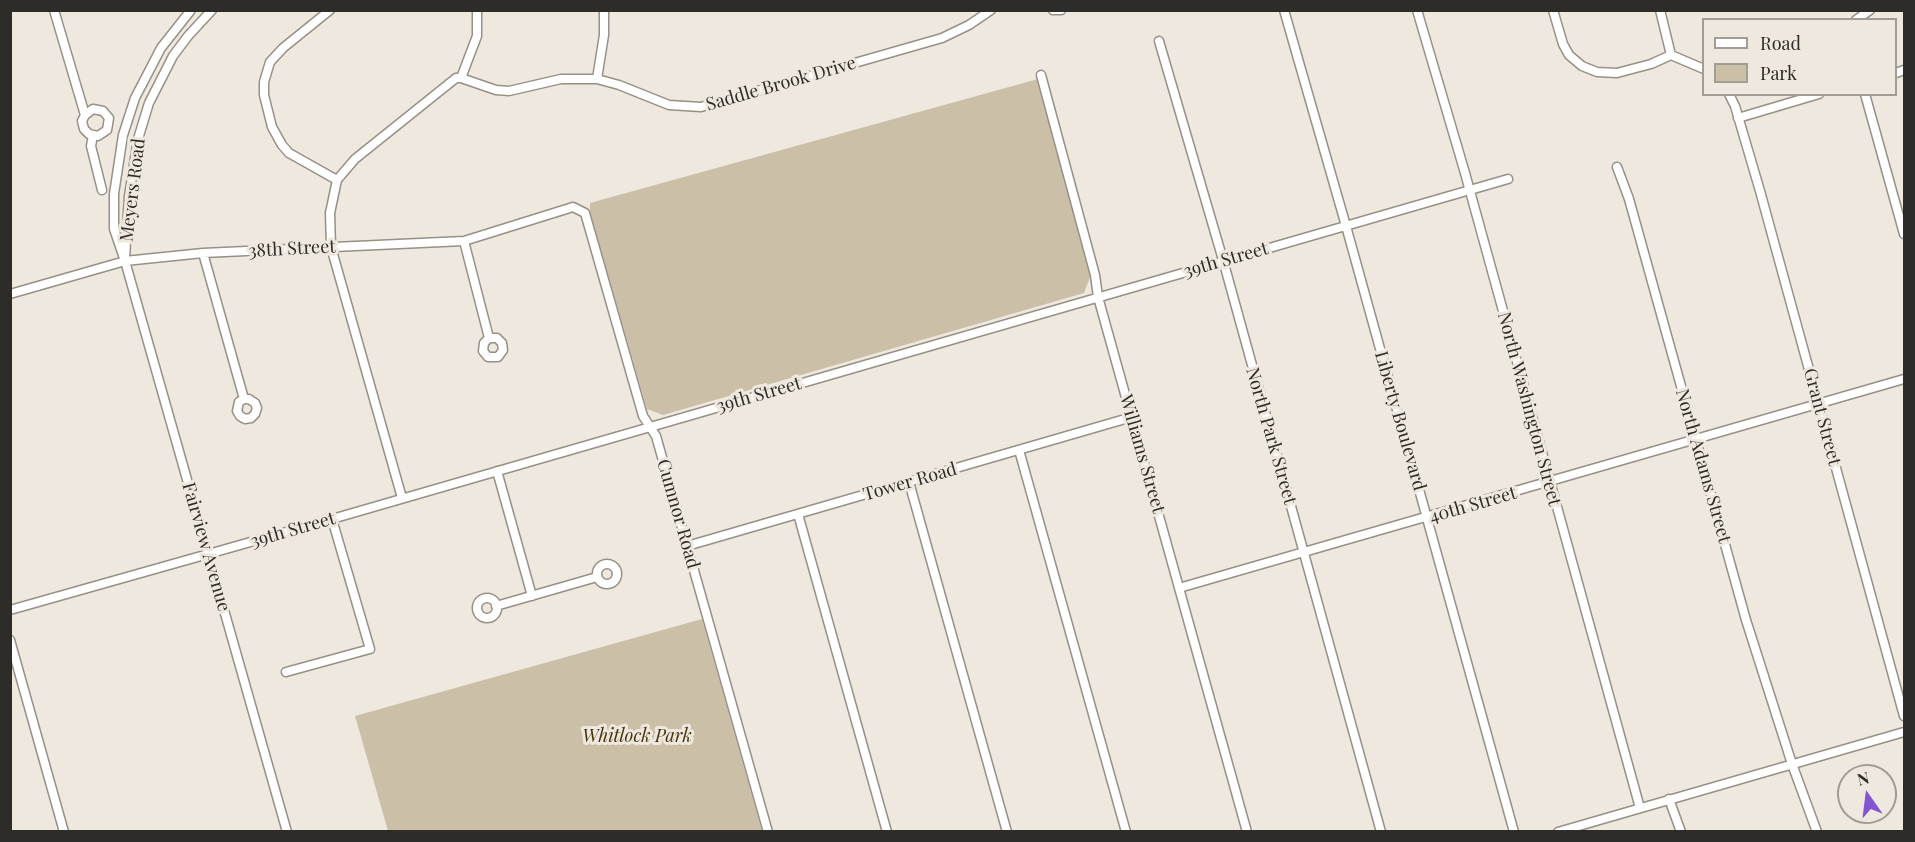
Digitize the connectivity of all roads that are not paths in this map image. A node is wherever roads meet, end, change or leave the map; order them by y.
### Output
1 (54, 10) edge
2 (191, 10) edge
3 (212, 10) edge
4 (330, 10) edge
5 (477, 10) edge
6 (604, 10) edge
7 (991, 10) edge
8 (1053, 10) edge
9 (1061, 10) edge
10 (1284, 10) edge
11 (1417, 10) edge
12 (1553, 10) edge
13 (1660, 10) edge
14 (1159, 41) dead end
15 (1671, 55) junction
16 (1702, 68) edge
17 (1041, 75) dead end
18 (461, 78) junction
19 (597, 79) junction
20 (1730, 96) edge
21 (1812, 96) edge
22 (1866, 96) edge
23 (85, 115) junction
24 (1738, 118) junction
25 (93, 135) junction
26 (1617, 167) dead end
27 (1508, 179) dead end
28 (337, 180) junction
29 (102, 190) dead end
30 (1469, 190) junction
31 (573, 207) joint
32 (1346, 226) junction
33 (1905, 234) edge
34 (464, 241) junction
35 (331, 248) junction
36 (203, 254) junction
37 (1223, 260) junction
38 (125, 261) junction
39 (10, 294) edge
40 (1098, 297) junction
41 (489, 338) dead end
42 (1905, 380) edge
43 (244, 399) dead end
44 (1819, 404) junction
45 (1132, 417) junction
46 (650, 427) junction
47 (1696, 440) junction
48 (1019, 450) junction
49 (496, 471) junction
50 (909, 482) junction
51 (1550, 482) junction
52 (402, 498) junction
53 (798, 514) junction
54 (1427, 518) junction
55 (333, 519) junction
56 (687, 546) junction
57 (1304, 554) junction
58 (208, 555) junction
59 (597, 577) dead end
60 (1179, 588) junction
61 (532, 596) junction
62 (496, 606) dead end
63 (10, 610) edge
64 (10, 640) edge
65 (286, 672) dead end
66 (1905, 716) edge
67 (1905, 732) edge
68 (1792, 764) junction
69 (1669, 799) junction
70 (1640, 808) junction
71 (64, 831) edge
72 (287, 831) edge
73 (768, 831) edge
74 (887, 831) edge
75 (1007, 831) edge
76 (1126, 831) edge
77 (1247, 831) edge
78 (1381, 831) edge
79 (1514, 831) edge
80 (1558, 831) edge
81 (1681, 831) edge
82 (1817, 831) edge

1 - 23 street
2 - 38 street, Meyers Road
3 - 38 street, Meyers Road
4 - 28 street
5 - 18 street
6 - 19 street
7 - 19 street, Saddle Brook Drive
8 - 9 street
10 - 32 street, Liberty Boulevard
11 - 30 street, North Washington Street
12 - 15 street
13 - 15 street
14 - 37 street, North Park Street
15 - 16 street
17 - 40 street, Williams Street
18 - 19 street, Saddle Brook Drive
18 - 28 street
20 - 24 street, Grant Street
21 - 24 street
22 - 33 street
23 - 25 street
23 - 25 street
24 - 44 street, Grant Street
25 - 29 street
26 - 47 street, North Adams Street
27 - 30 street, 39th Street
28 - 35 street
30 - 32 street, 39th Street
30 - 51 street, North Washington Street
31 - 34 street, 38th Street
31 - 46 street, Cumnor Road
32 - 37 street, 39th Street
32 - 54 street, Liberty Boulevard
34 - 35 street, 38th Street
34 - 41 street
35 - 36 street, 38th Street
35 - 52 street
36 - 38 street, 38th Street
36 - 43 street
37 - 40 street, 39th Street
37 - 57 street, North Park Street
38 - 39 street, 38th Street
38 - 58 street, Fairview Avenue
40 - 45 street, Williams Street
40 - 46 street, 39th Street
42 - 44 street, 40th Street
44 - 47 street, 40th Street
44 - 66 street, Grant Street
45 - 48 street, Tower Road
45 - 60 street, Williams Street
46 - 49 street, 39th Street
46 - 56 street, Cumnor Road
47 - 51 street, 40th Street
47 - 68 street, North Adams Street
48 - 50 street, Tower Road
48 - 76 street
49 - 52 street, 39th Street
49 - 61 street
50 - 53 street, Tower Road
50 - 75 street
51 - 54 street, 40th Street
51 - 70 street, North Washington Street
52 - 55 street, 39th Street
53 - 56 street, Tower Road
53 - 74 street
54 - 57 street, 40th Street
54 - 79 street, Liberty Boulevard
55 - 58 street, 39th Street
55 - 65 street
56 - 73 street, Cumnor Road
57 - 60 street, 40th Street
57 - 78 street, North Park Street
58 - 63 street, 39th Street
58 - 72 street, Fairview Avenue
59 - 61 street
60 - 77 street, Williams Street
61 - 62 street
64 - 71 street
67 - 68 street
68 - 69 street
68 - 82 street, North Adams Street
69 - 70 street
69 - 81 street
70 - 80 street

